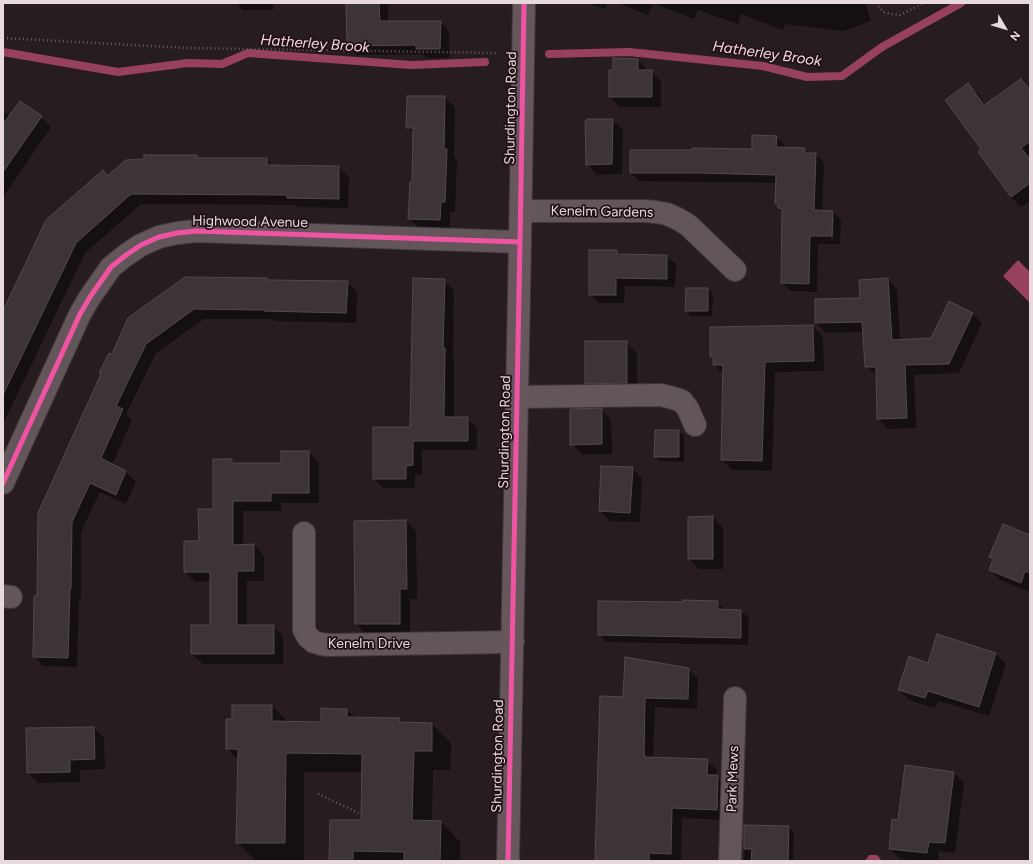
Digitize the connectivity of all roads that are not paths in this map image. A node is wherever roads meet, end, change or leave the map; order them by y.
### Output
1 (524, 3) edge
2 (521, 211) junction
3 (520, 242) junction
4 (735, 270) dead end
5 (517, 397) junction
6 (695, 425) dead end
7 (3, 483) edge
8 (304, 533) dead end
9 (512, 642) junction
10 (735, 698) dead end
11 (508, 861) edge
12 (730, 861) edge

1 - 2 main road, Shurdington Road
2 - 3 main road, Shurdington Road
2 - 4 street, Kenelm Gardens
3 - 5 main road, Shurdington Road
3 - 7 street, Highwood Avenue
5 - 6 street
5 - 9 main road, Shurdington Road
8 - 9 street, Kenelm Drive
9 - 11 main road, Shurdington Road
10 - 12 street, Park Mews

